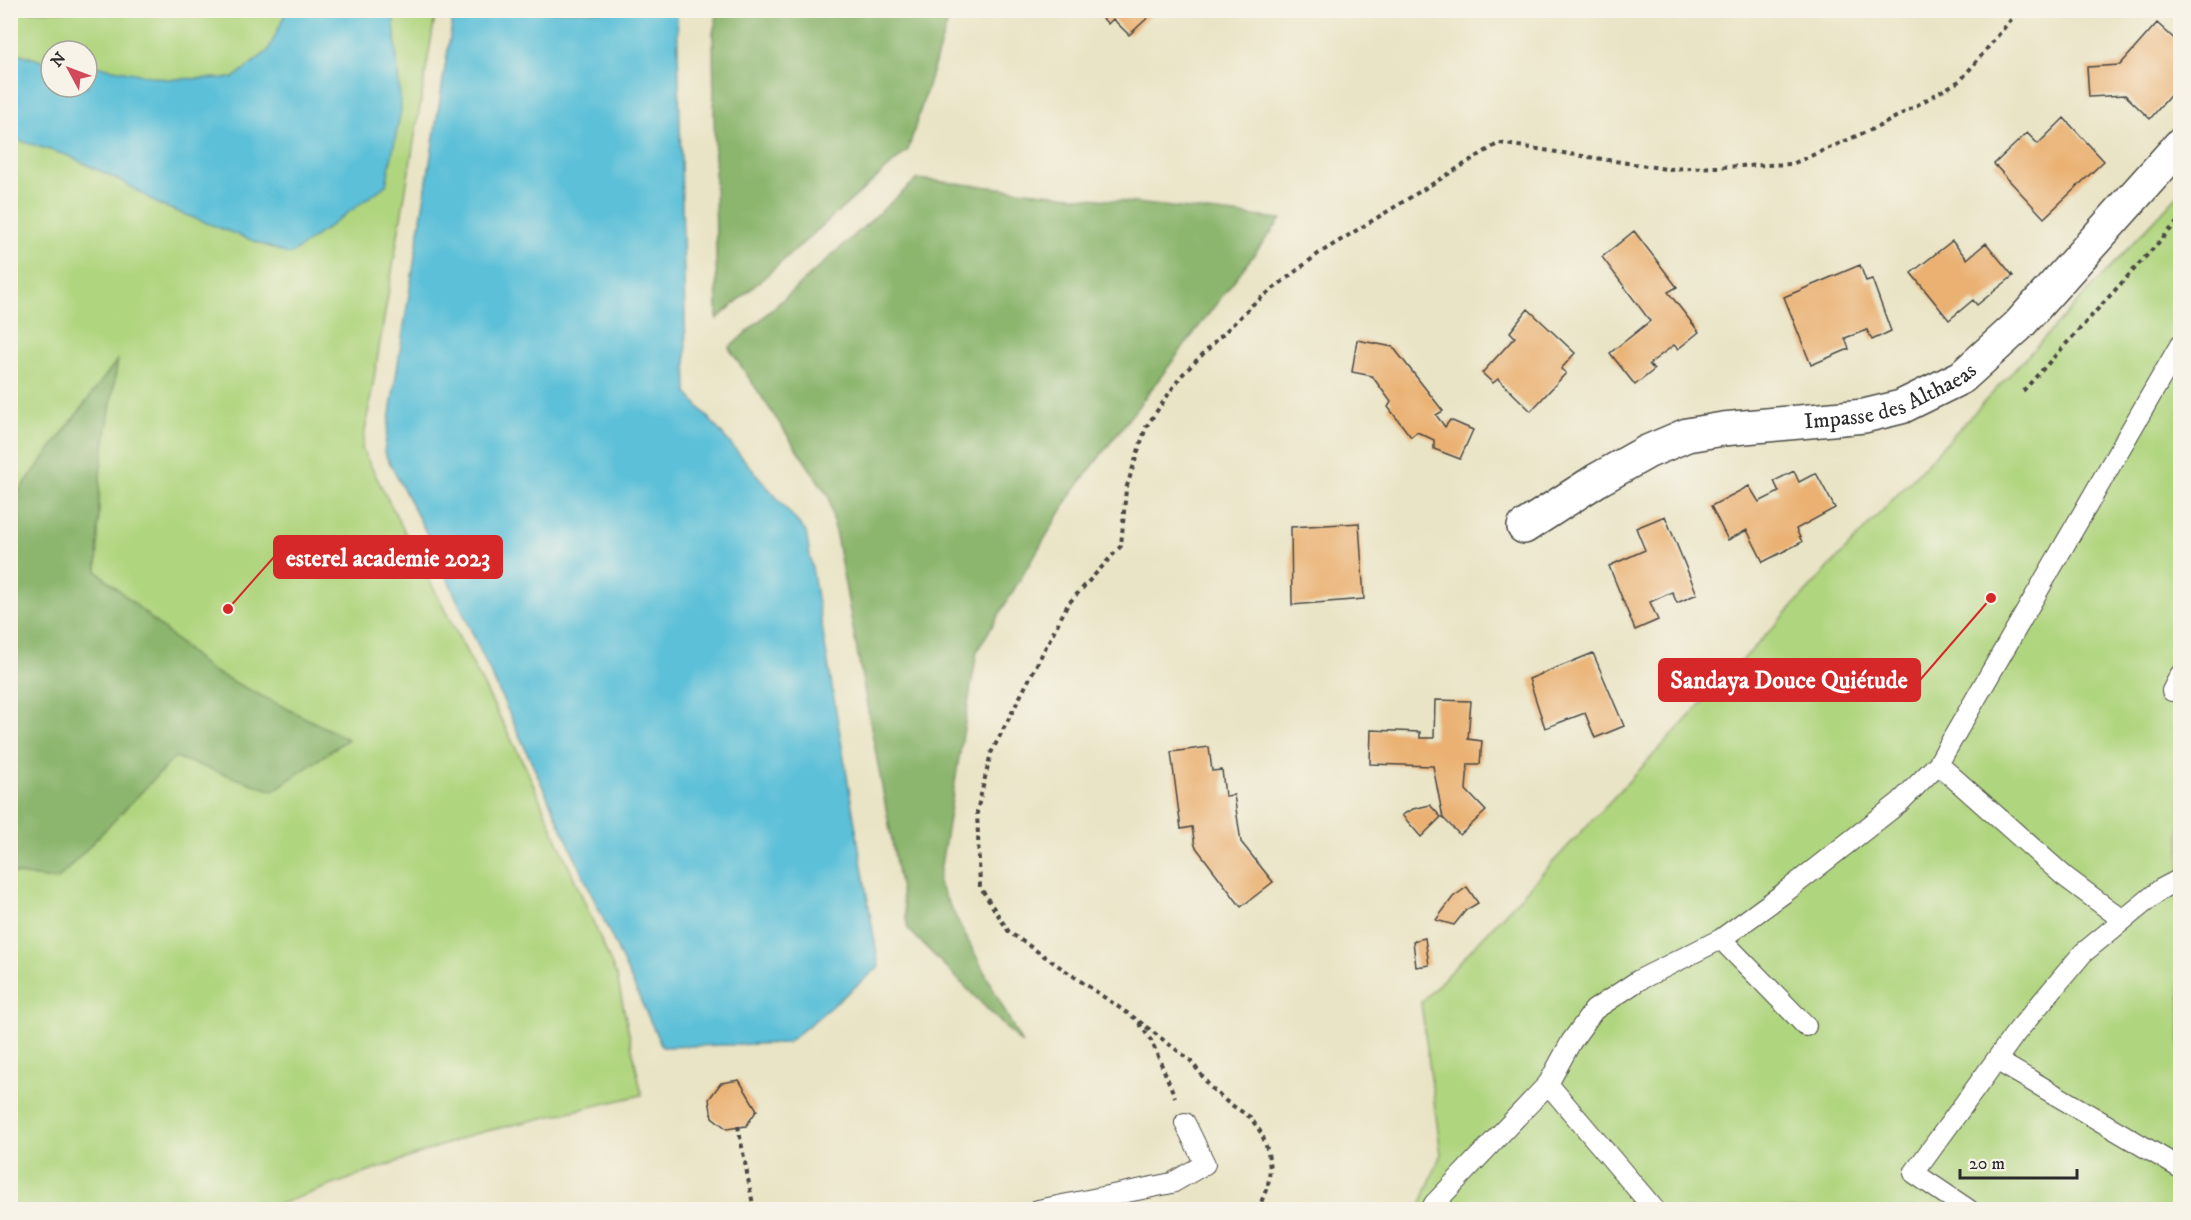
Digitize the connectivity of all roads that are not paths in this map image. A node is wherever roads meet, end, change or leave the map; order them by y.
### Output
1 (2181, 145) edge
2 (2181, 345) edge
3 (1524, 527) dead end
4 (1938, 764) junction
5 (2181, 879) edge
6 (2123, 920) junction
7 (1721, 939) junction
8 (1806, 1026) dead end
9 (1996, 1060) junction
10 (1548, 1084) junction
11 (1185, 1122) road end
12 (2181, 1168) edge
13 (1038, 1209) edge
14 (1431, 1209) edge
15 (1655, 1209) edge
16 (1969, 1209) edge

1 - 3 street, Impasse des Althaeas
2 - 4 lane
4 - 6 lane
4 - 7 lane
5 - 6 lane
6 - 9 lane
7 - 8 lane
7 - 10 lane
9 - 12 lane
9 - 16 lane
10 - 14 lane
10 - 15 lane
11 - 13 lane

